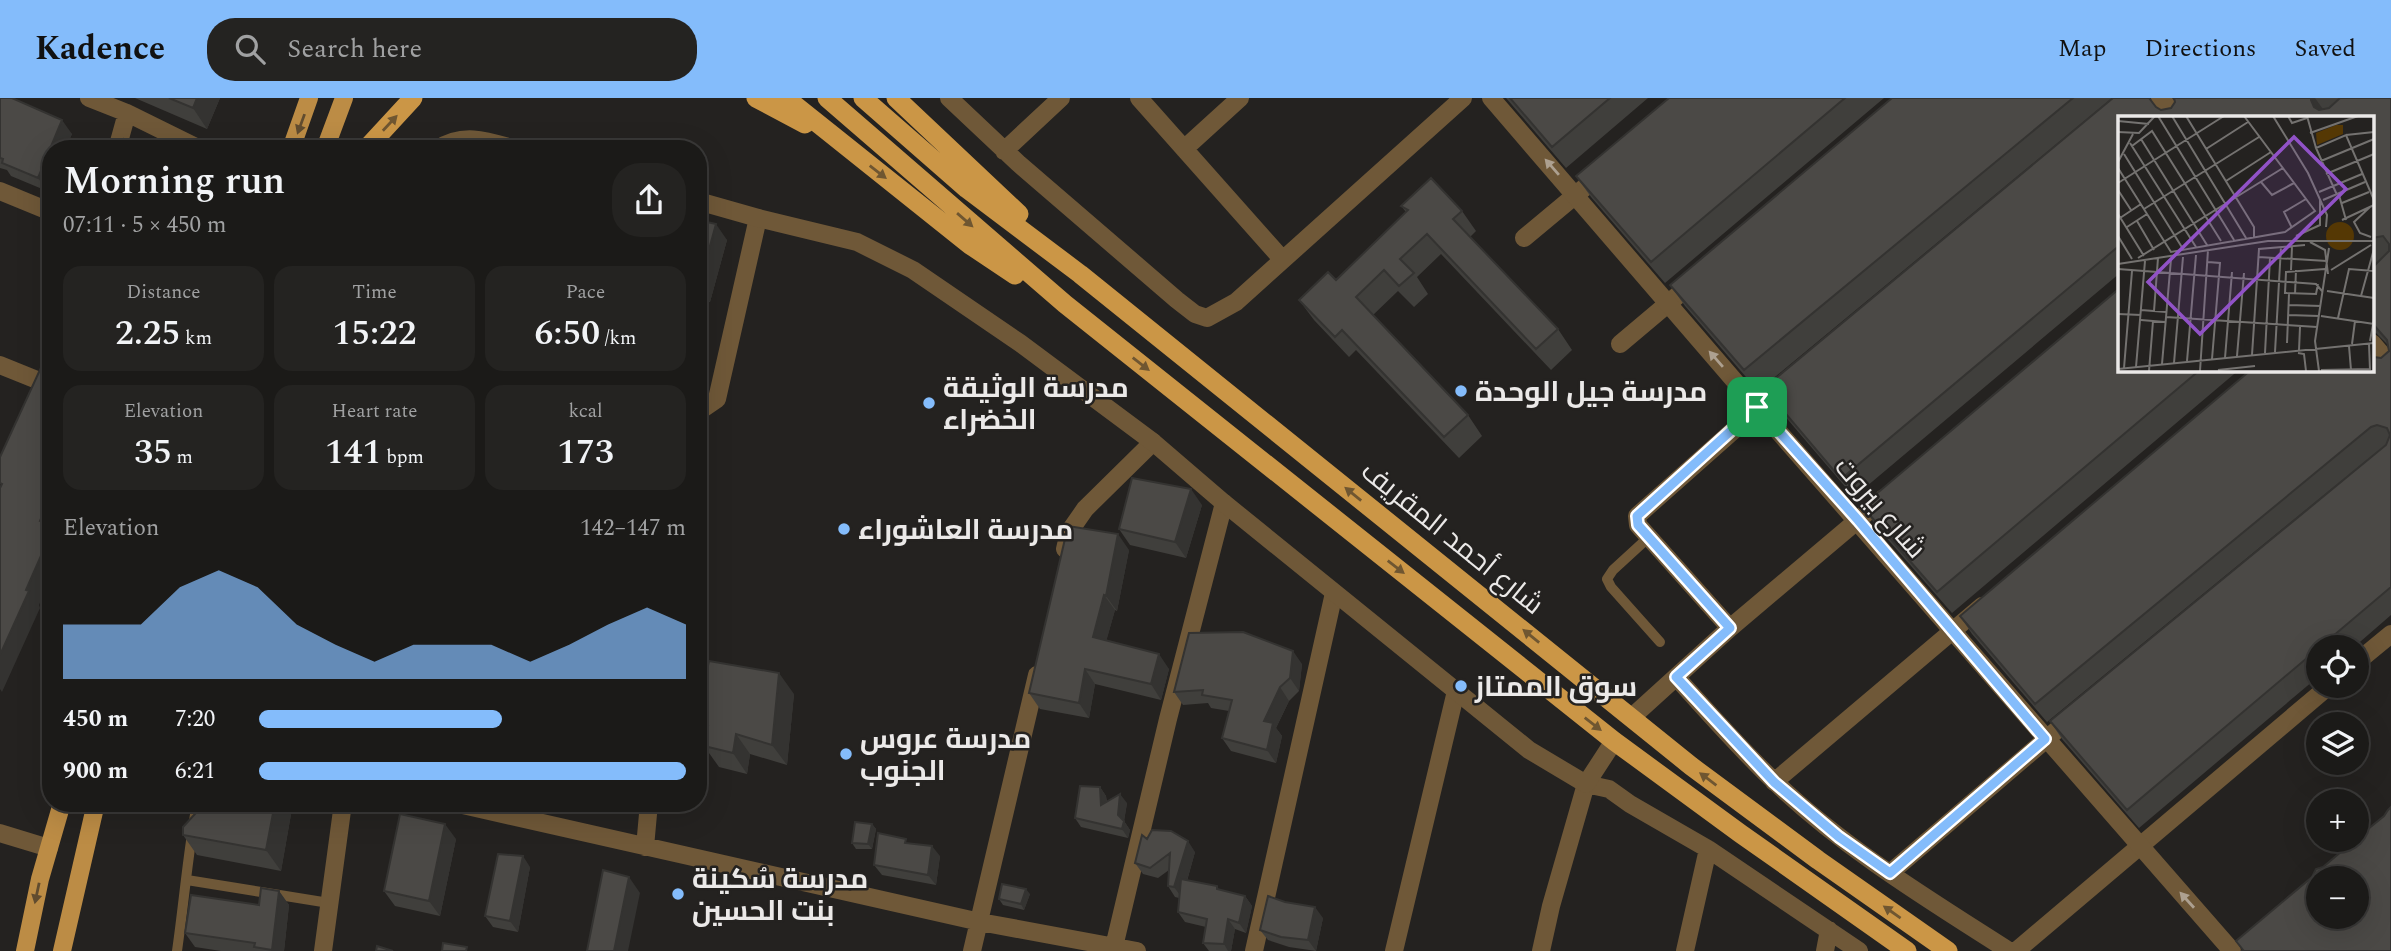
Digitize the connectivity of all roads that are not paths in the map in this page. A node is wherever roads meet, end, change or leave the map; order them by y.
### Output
1 (89, 98) edge
2 (309, 98) edge
3 (344, 98) edge
4 (414, 98) edge
5 (756, 98) edge
6 (786, 98) edge
7 (827, 98) edge
8 (863, 98) edge
9 (897, 98) edge
10 (949, 98) edge
11 (1061, 98) edge
12 (1139, 98) edge
13 (1240, 98) edge
14 (1463, 98) edge
15 (1491, 98) edge
16 (2160, 98) edge
17 (107, 101) edge
18 (127, 113) junction
19 (2176, 116) edge
20 (120, 140) edge
21 (182, 140) edge
22 (294, 140) edge
23 (328, 140) edge
24 (374, 140) edge
25 (454, 140) edge
26 (485, 140) edge
27 (845, 146) junction
28 (1184, 149) junction
29 (1004, 151) junction
30 (1618, 159) edge
31 (0, 191) edge
32 (1576, 194) junction
33 (707, 204) edge
34 (42, 208) edge
35 (758, 218) junction
36 (1524, 238) dead end
37 (1282, 259) junction
38 (1710, 268) edge
39 (1080, 274) junction
40 (1065, 304) junction
41 (1668, 304) junction
42 (1620, 344) dead end
43 (2374, 345) edge
44 (0, 365) edge
45 (2391, 365) edge
46 (1800, 372) edge
47 (42, 382) edge
48 (707, 406) edge
49 (1757, 407) junction
50 (1153, 442) junction
51 (1900, 485) edge
52 (1224, 503) junction
53 (1858, 520) junction
54 (1648, 537) junction
55 (1060, 572) edge
56 (1334, 593) junction
57 (1995, 595) edge
58 (1730, 628) junction
59 (1953, 630) junction
60 (2391, 634) edge
61 (1660, 642) dead end
62 (1042, 653) edge
63 (2369, 653) edge
64 (1676, 677) junction
65 (1456, 691) junction
66 (2315, 698) edge
67 (2089, 703) edge
68 (1632, 717) junction
69 (2045, 739) junction
70 (1614, 741) junction
71 (1774, 782) junction
72 (1586, 784) junction
73 (59, 812) edge
74 (94, 812) edge
75 (195, 812) edge
76 (342, 812) edge
77 (493, 812) edge
78 (648, 812) edge
79 (4, 837) edge
80 (2138, 845) junction
81 (645, 847) junction
82 (49, 848) junction
83 (1708, 849) junction
84 (1890, 873) junction
85 (187, 880) junction
86 (329, 903) junction
87 (980, 922) junction
88 (1829, 930) junction
89 (1114, 948) edge
90 (25, 951) edge
91 (62, 951) edge
92 (177, 951) edge
93 (323, 951) edge
94 (972, 951) edge
95 (1137, 951) edge
96 (1254, 951) edge
97 (1394, 951) edge
98 (1541, 951) edge
99 (1685, 951) edge
100 (1825, 951) edge
101 (1859, 951) edge
102 (1907, 951) edge
103 (1948, 951) edge
104 (2009, 951) edge
105 (2016, 951) edge
106 (2232, 951) edge

1 - 17 street
2 -> 22 main road
3 - 23 main road
24 -> 4 highway
5 - 27 highway
6 - 27 highway
7 -> 40 highway, شارع أحمد المقريف
8 - 39 highway, شارع أحمد المقريف
9 - 39 highway
10 - 29 street
11 - 29 street
12 - 28 street
13 - 28 street
14 - 37 street
32 -> 15 street, شارع بيروت
16 - 19 street
17 - 18 street
18 - 20 street
18 - 21 street
25 - 26 street
27 -> 40 highway
28 - 37 street
29 - 37 street
30 - 32 street
31 - 34 street
32 - 36 street
32 - 41 street, شارع بيروت
33 - 35 street
35 - 48 street
35 - 50 street
38 - 41 street
68 -> 39 highway, شارع أحمد المقريف
40 -> 70 highway, شارع أحمد المقريف
41 - 42 street
49 -> 41 street, شارع بيروت
43 - 45 street
44 - 47 street
46 - 49 street
49 - 53 street, شارع بيروت
49 - 54 street
50 - 52 street
50 - 55 street
51 - 53 street
52 - 56 street
52 - 89 street
53 - 58 street
53 - 59 street, شارع بيروت
54 - 58 street
54 - 61 lane
56 - 65 street
56 - 96 street
57 - 59 street
58 - 64 street
59 - 69 street, شارع بيروت
59 - 71 street
60 - 63 street
62 - 87 street
64 - 68 street
64 - 71 street
65 - 72 street
65 - 97 street
66 - 80 street
67 - 69 street
103 -> 68 highway, شارع أحمد المقريف
69 - 80 street, شارع بيروت
69 - 84 street
70 - 72 street
70 - 102 highway, شارع أحمد المقريف
71 - 84 street
72 - 83 street
72 - 98 street
73 - 82 main road
74 - 91 main road
75 - 85 lane
76 - 86 street
77 - 81 street
78 - 81 street
79 - 82 street
80 - 105 street
106 -> 80 street, شارع بيروت
81 - 87 street
82 -> 90 main road
83 - 88 street
83 - 99 street
84 - 104 street
85 - 86 lane
85 - 92 lane
86 - 93 street
87 - 89 street
87 - 94 street
88 - 100 street
88 - 101 street
89 - 95 street

